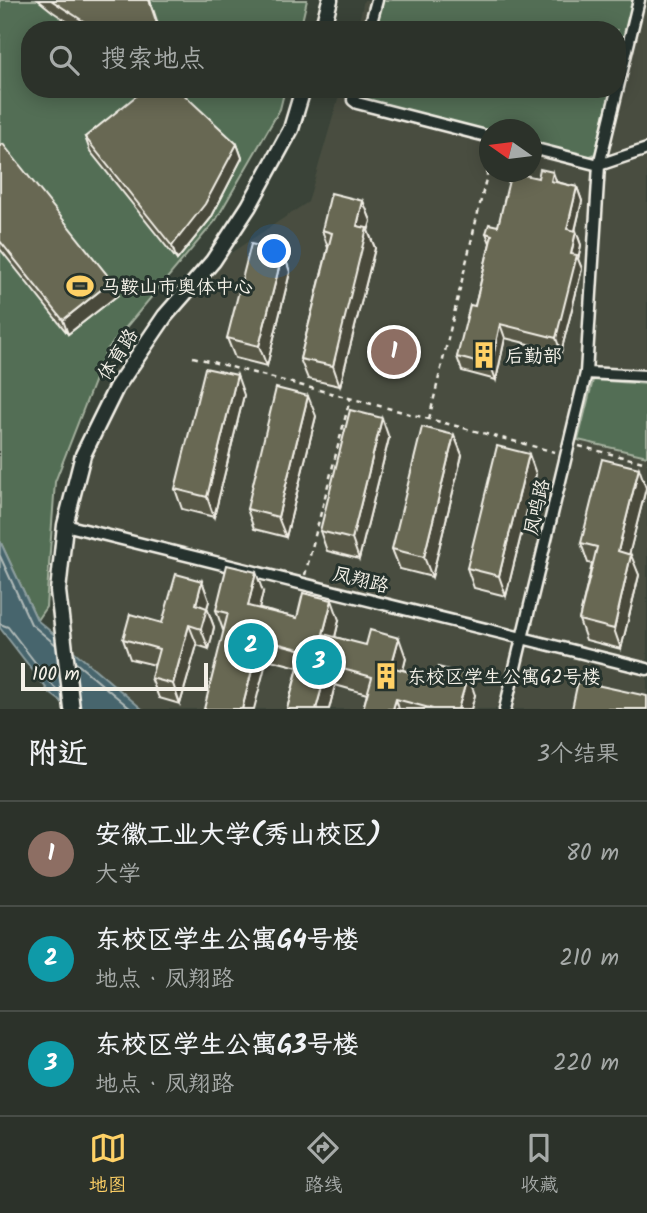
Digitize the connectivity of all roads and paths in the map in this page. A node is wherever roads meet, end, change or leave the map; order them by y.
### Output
1 (330, 0) edge
2 (377, 0) edge
3 (639, 0) edge
4 (324, 21) edge
5 (371, 21) edge
6 (626, 54) edge
7 (300, 98) edge
8 (353, 98) edge
9 (615, 98) edge
10 (479, 134) edge
11 (647, 149) edge
12 (542, 151) edge
13 (599, 165) junction
14 (484, 182) edge
15 (192, 357) dead end
16 (586, 373) junction
17 (647, 376) edge
18 (350, 398) junction
19 (429, 419) junction
20 (569, 443) junction
21 (567, 455) junction
22 (647, 463) edge
23 (65, 525) junction
24 (303, 583) junction
25 (523, 638) junction
26 (647, 669) edge
27 (72, 709) edge
28 (505, 709) edge

1 - 4 street
2 - 5 street
3 - 6 street, 凤鸣路
7 - 23 street, 体育路
8 - 10 street
9 - 13 street, 凤鸣路
11 - 13 street
12 - 13 street
13 - 16 street, 凤鸣路
14 - 19 path
15 - 18 path
16 - 17 street
16 - 20 street, 凤鸣路
18 - 19 path
18 - 24 path
19 - 21 path
20 - 21 street, 凤鸣路
20 - 22 path
21 - 25 street, 凤鸣路
23 - 24 street, 凤翔路
23 - 27 street, 体育路
24 - 25 street, 凤翔路
25 - 26 street, 凤翔路
25 - 28 street, 凤鸣路

